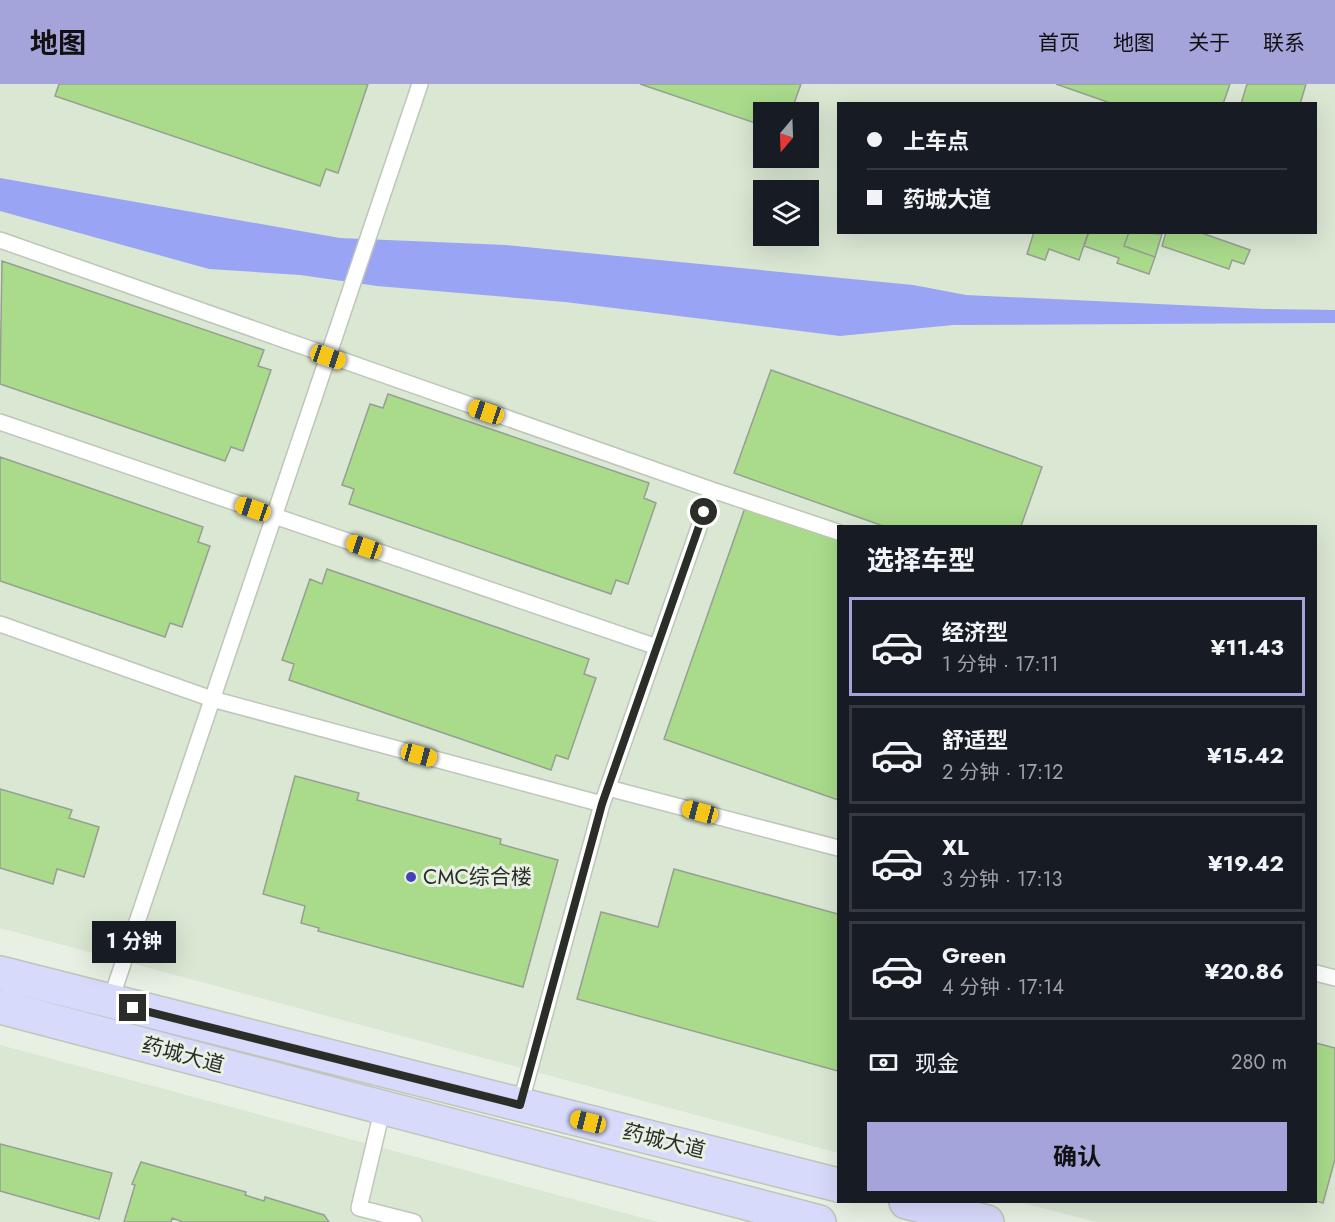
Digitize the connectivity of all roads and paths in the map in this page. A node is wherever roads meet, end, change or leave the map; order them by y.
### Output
1 (420, 84) edge
2 (0, 240) edge
3 (328, 357) junction
4 (0, 422) edge
5 (712, 490) junction
6 (274, 516) junction
7 (837, 532) edge
8 (0, 624) edge
9 (657, 647) junction
10 (212, 699) junction
11 (608, 788) junction
12 (602, 804) junction
13 (837, 848) edge
14 (0, 973) edge
15 (1317, 973) edge
16 (1335, 978) edge
17 (110, 1002) junction
18 (0, 1007) edge
19 (520, 1105) junction
20 (384, 1107) junction
21 (837, 1185) edge
22 (910, 1203) edge
23 (358, 1215) edge
24 (414, 1222) edge
25 (819, 1222) edge
26 (987, 1222) edge

1 - 3 lane
2 - 3 lane
3 - 5 lane
3 - 6 lane
4 - 6 lane
5 - 7 lane
5 - 9 lane
6 - 9 lane
6 - 10 lane
8 - 10 lane
9 - 11 lane
10 - 12 lane
10 - 17 lane
11 - 12 lane
11 - 13 lane
12 - 19 lane
14 - 17 main road, 药城大道
15 - 16 lane
17 - 19 main road, 药城大道
18 - 20 main road, 药城大道
19 - 21 main road, 药城大道
20 - 23 lane
20 - 25 main road, 药城大道
22 - 26 main road
23 - 24 lane

